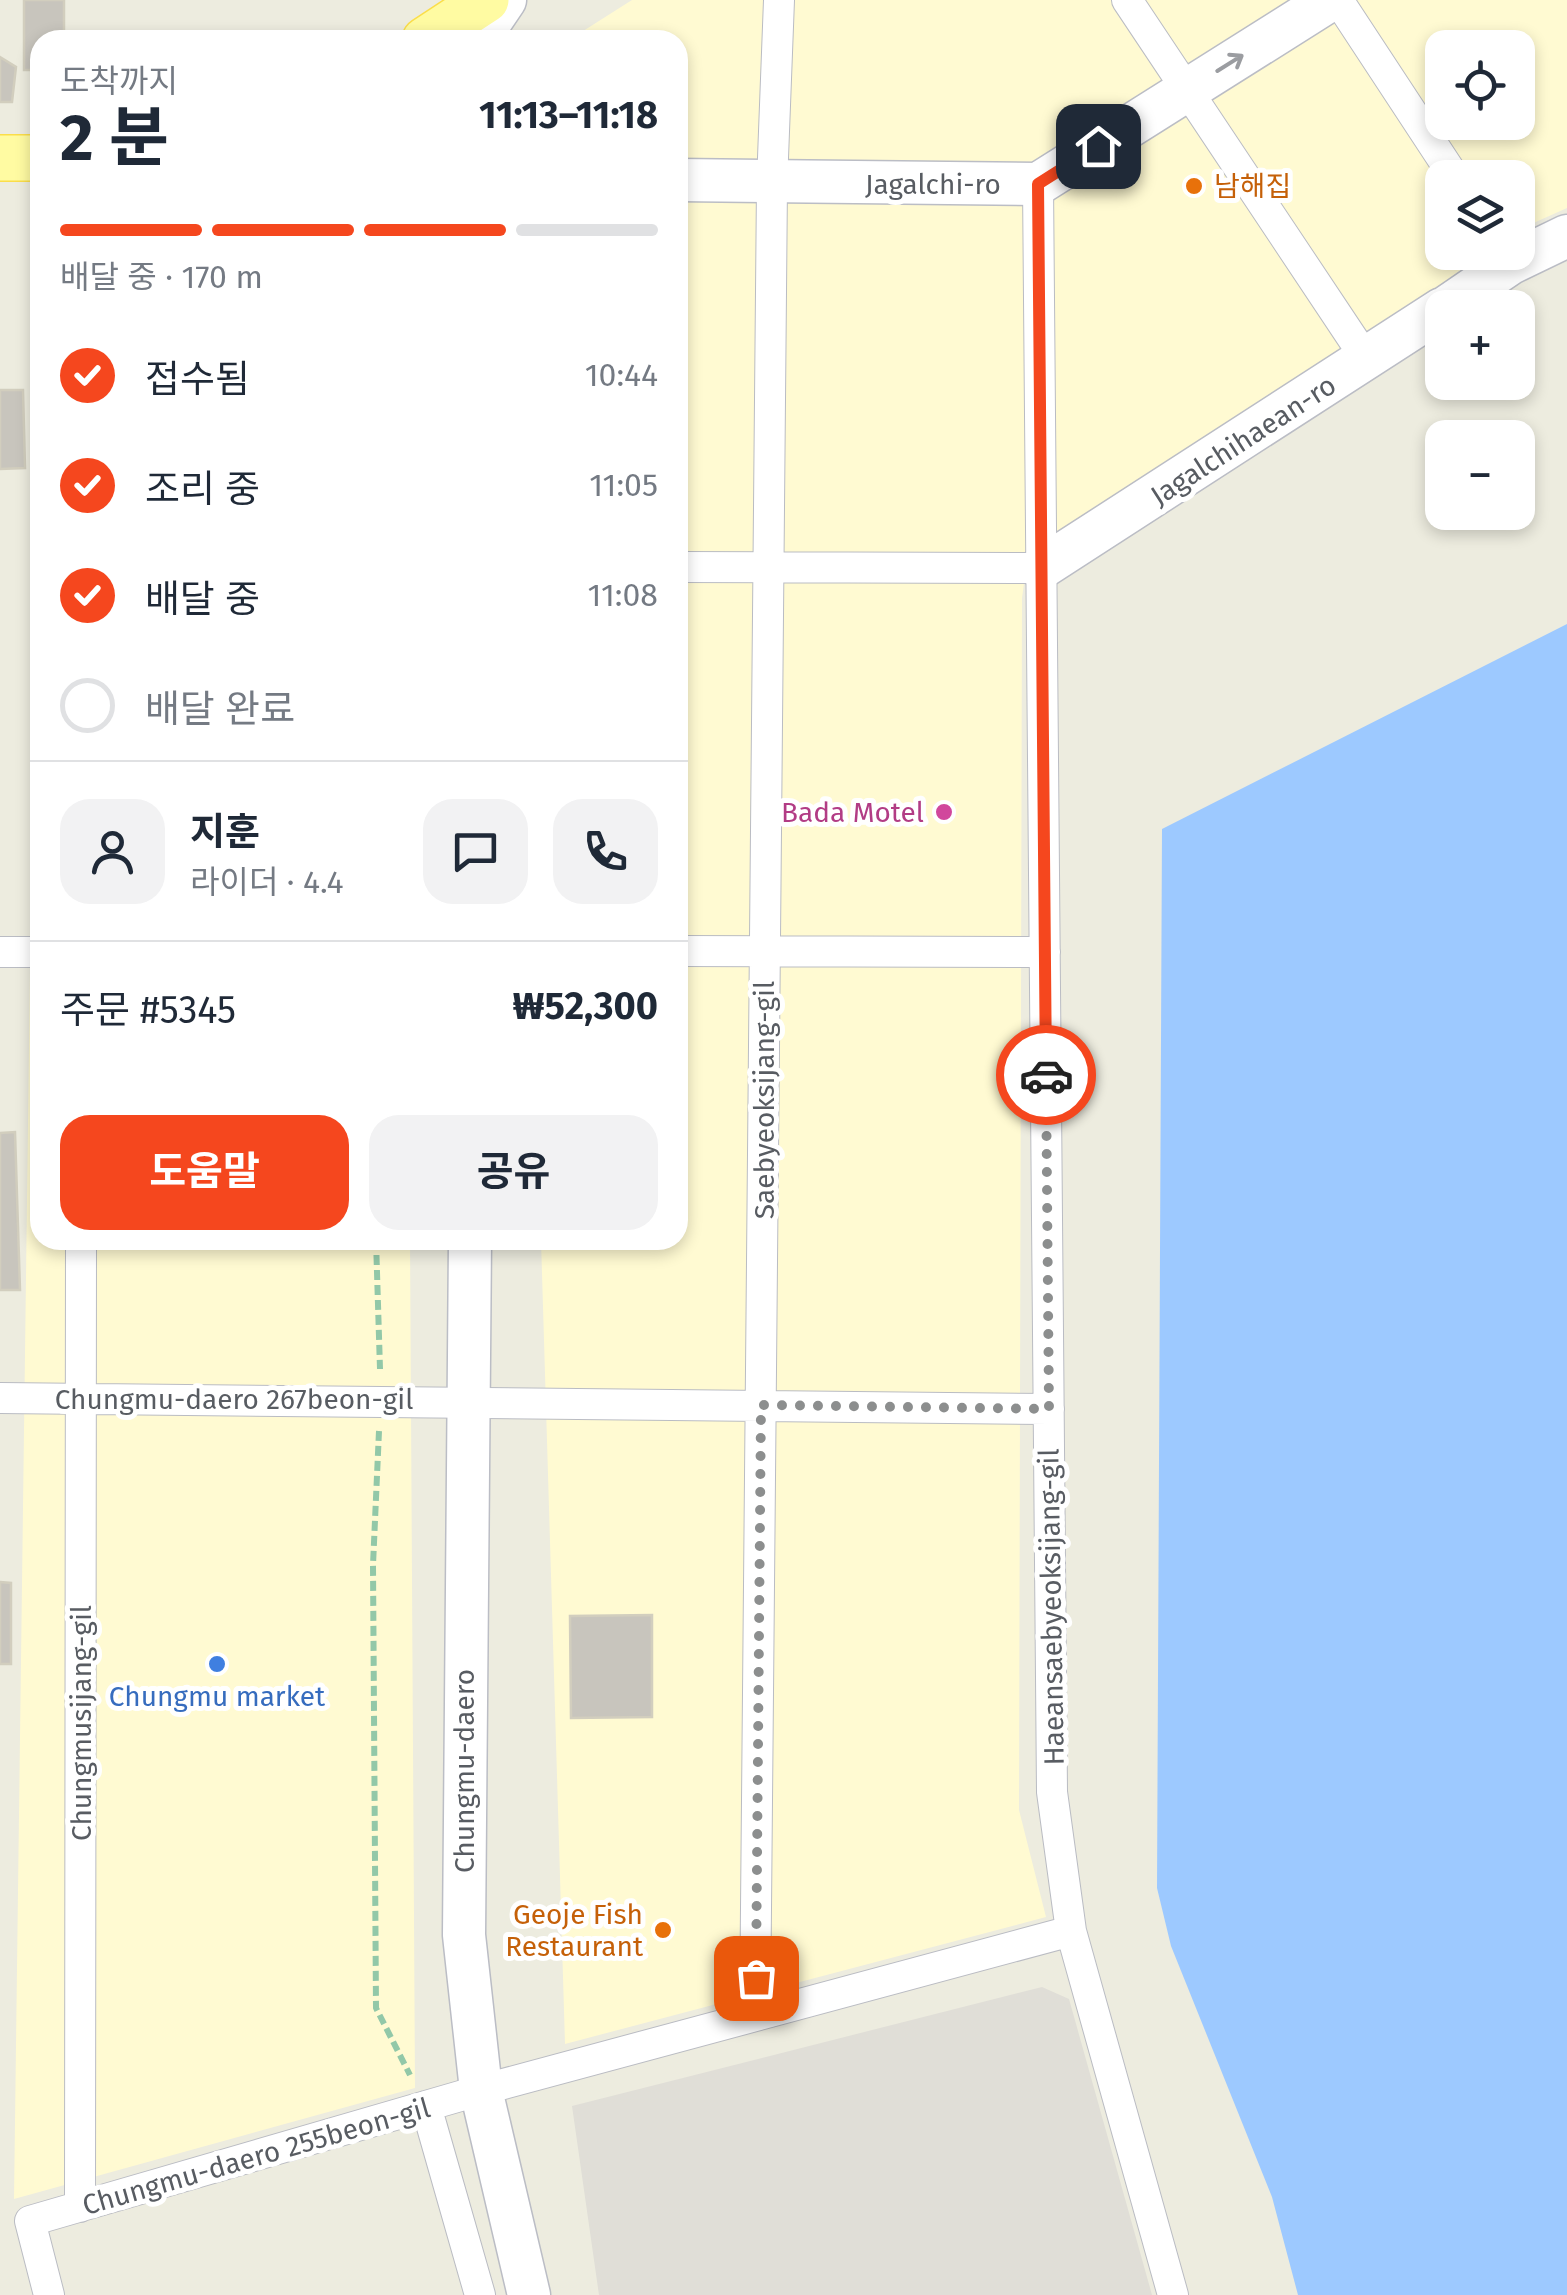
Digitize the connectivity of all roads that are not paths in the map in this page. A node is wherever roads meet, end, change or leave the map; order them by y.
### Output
1 (486, 0) edge
2 (505, 0) edge
3 (779, 0) edge
4 (1127, 0) edge
5 (1330, 0) edge
6 (1338, 0) edge
7 (440, 30) edge
8 (485, 30) edge
9 (1187, 90) junction
10 (0, 158) edge
11 (30, 158) edge
12 (1443, 160) edge
13 (688, 180) edge
14 (772, 184) junction
15 (1038, 184) junction
16 (1567, 236) edge
17 (1535, 248) edge
18 (1493, 270) edge
19 (1467, 290) edge
20 (1425, 321) edge
21 (1367, 360) junction
22 (688, 567) edge
23 (768, 568) junction
24 (1041, 568) junction
25 (688, 950) edge
26 (765, 951) junction
27 (0, 952) edge
28 (30, 952) edge
29 (1045, 952) junction
30 (81, 1250) edge
31 (470, 1250) edge
32 (0, 1398) edge
33 (81, 1398) junction
34 (469, 1402) junction
35 (761, 1405) junction
36 (1049, 1409) junction
37 (1071, 1931) junction
38 (755, 2016) junction
39 (480, 2090) junction
40 (426, 2106) junction
41 (80, 2207) junction
42 (49, 2295) edge
43 (480, 2295) edge
44 (529, 2295) edge
45 (1173, 2295) edge

1 - 7 main road
2 - 8 main road
3 - 14 street
4 - 9 street
9 -> 5 main road, Jagalchi-ro
6 - 12 street
9 - 15 main road, Jagalchi-ro
9 - 21 street
10 - 11 main road
13 - 14 main road, Jagalchi-ro
14 - 15 main road, Jagalchi-ro
14 - 23 street, Saebyeoksijang-gil
15 - 24 street, Haeansaebyeoksijang-gil
16 - 17 main road, Jagalchihaean-ro
18 - 19 main road, Jagalchihaean-ro
20 - 21 main road, Jagalchihaean-ro
21 - 24 main road, Jagalchihaean-ro
22 - 23 street
23 - 24 street
23 - 26 street, Saebyeoksijang-gil
24 - 29 street, Haeansaebyeoksijang-gil
25 - 26 street
26 - 29 street
26 - 35 street, Saebyeoksijang-gil
27 - 28 street
29 - 36 street, Haeansaebyeoksijang-gil
30 - 33 street, Chungmusijang-gil
31 - 34 main road, Chungmu-daero
32 - 33 street, Chungmu-daero 267beon-gil
33 - 34 street, Chungmu-daero 267beon-gil
33 - 41 street, Chungmusijang-gil
34 - 35 street, Chungmu-daero 267beon-gil
34 - 39 main road, Chungmu-daero
35 - 36 street, Chungmu-daero 267beon-gil
35 - 38 street, Saebyeoksijang-gil
36 - 37 street, Haeansaebyeoksijang-gil
37 - 38 street, Chungmu-daero 255beon-gil
37 - 45 street, Haeansaebyeoksijang-gil
38 - 39 street, Chungmu-daero 255beon-gil
39 - 40 street, Chungmu-daero 255beon-gil
39 - 44 main road, Chungmu-daero
40 - 41 street, Chungmu-daero 255beon-gil
40 - 43 street
41 - 42 street, Chungmu-daero 255beon-gil

